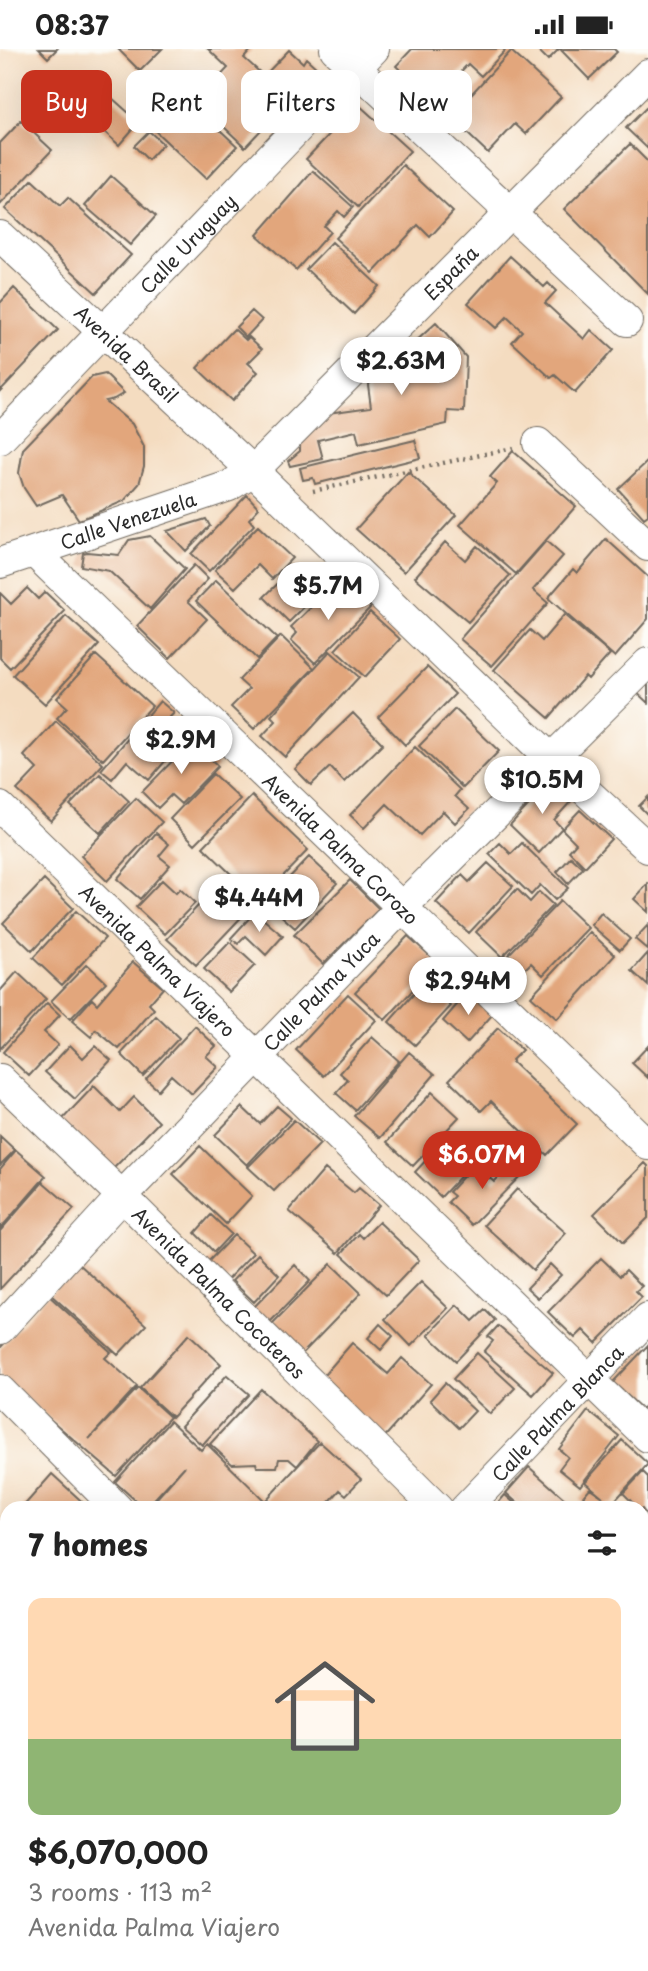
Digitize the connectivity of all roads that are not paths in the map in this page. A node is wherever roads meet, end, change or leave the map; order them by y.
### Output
1 (355, 55) edge
2 (648, 74) edge
3 (510, 213) junction
4 (0, 236) edge
5 (628, 321) dead end
6 (104, 332) junction
7 (0, 439) edge
8 (538, 443) road end
9 (253, 471) junction
10 (648, 546) edge
11 (34, 551) junction
12 (0, 563) edge
13 (648, 663) edge
14 (551, 759) junction
15 (0, 807) edge
16 (648, 848) edge
17 (403, 906) junction
18 (257, 1057) junction
19 (0, 1079) edge
20 (648, 1145) edge
21 (122, 1196) junction
22 (648, 1318) edge
23 (0, 1329) edge
24 (587, 1379) junction
25 (0, 1390) edge
26 (648, 1437) edge
27 (110, 1501) edge
28 (430, 1501) edge
29 (473, 1501) edge

1 - 3 street
1 - 6 street, Calle Uruguay
2 - 3 street, España
3 - 5 street
3 - 9 street, España
4 - 6 street, Avenida Brasil
6 - 7 street, Calle Uruguay
6 - 9 street, Avenida Brasil
8 - 10 street
9 - 11 street, Calle Venezuela
9 - 14 street, Avenida Brasil
11 - 12 street, Calle Venezuela
11 - 17 street, Avenida Palma Corozo
13 - 14 street, Calle Palma Yuca
14 - 16 street, Avenida Brasil
14 - 17 street, Calle Palma Yuca
15 - 18 street, Avenida Palma Viajero
17 - 18 street, Calle Palma Yuca
17 - 20 street, Avenida Palma Corozo
18 - 21 street, Calle Palma Yuca
18 - 24 street, Avenida Palma Viajero
19 - 21 street, Avenida Palma Cocoteros
21 - 23 street, Calle Palma Yuca
21 - 28 street, Avenida Palma Cocoteros
22 - 24 street, Calle Palma Blanca
24 - 26 street, Avenida Palma Viajero
24 - 29 street, Calle Palma Blanca
25 - 27 street

